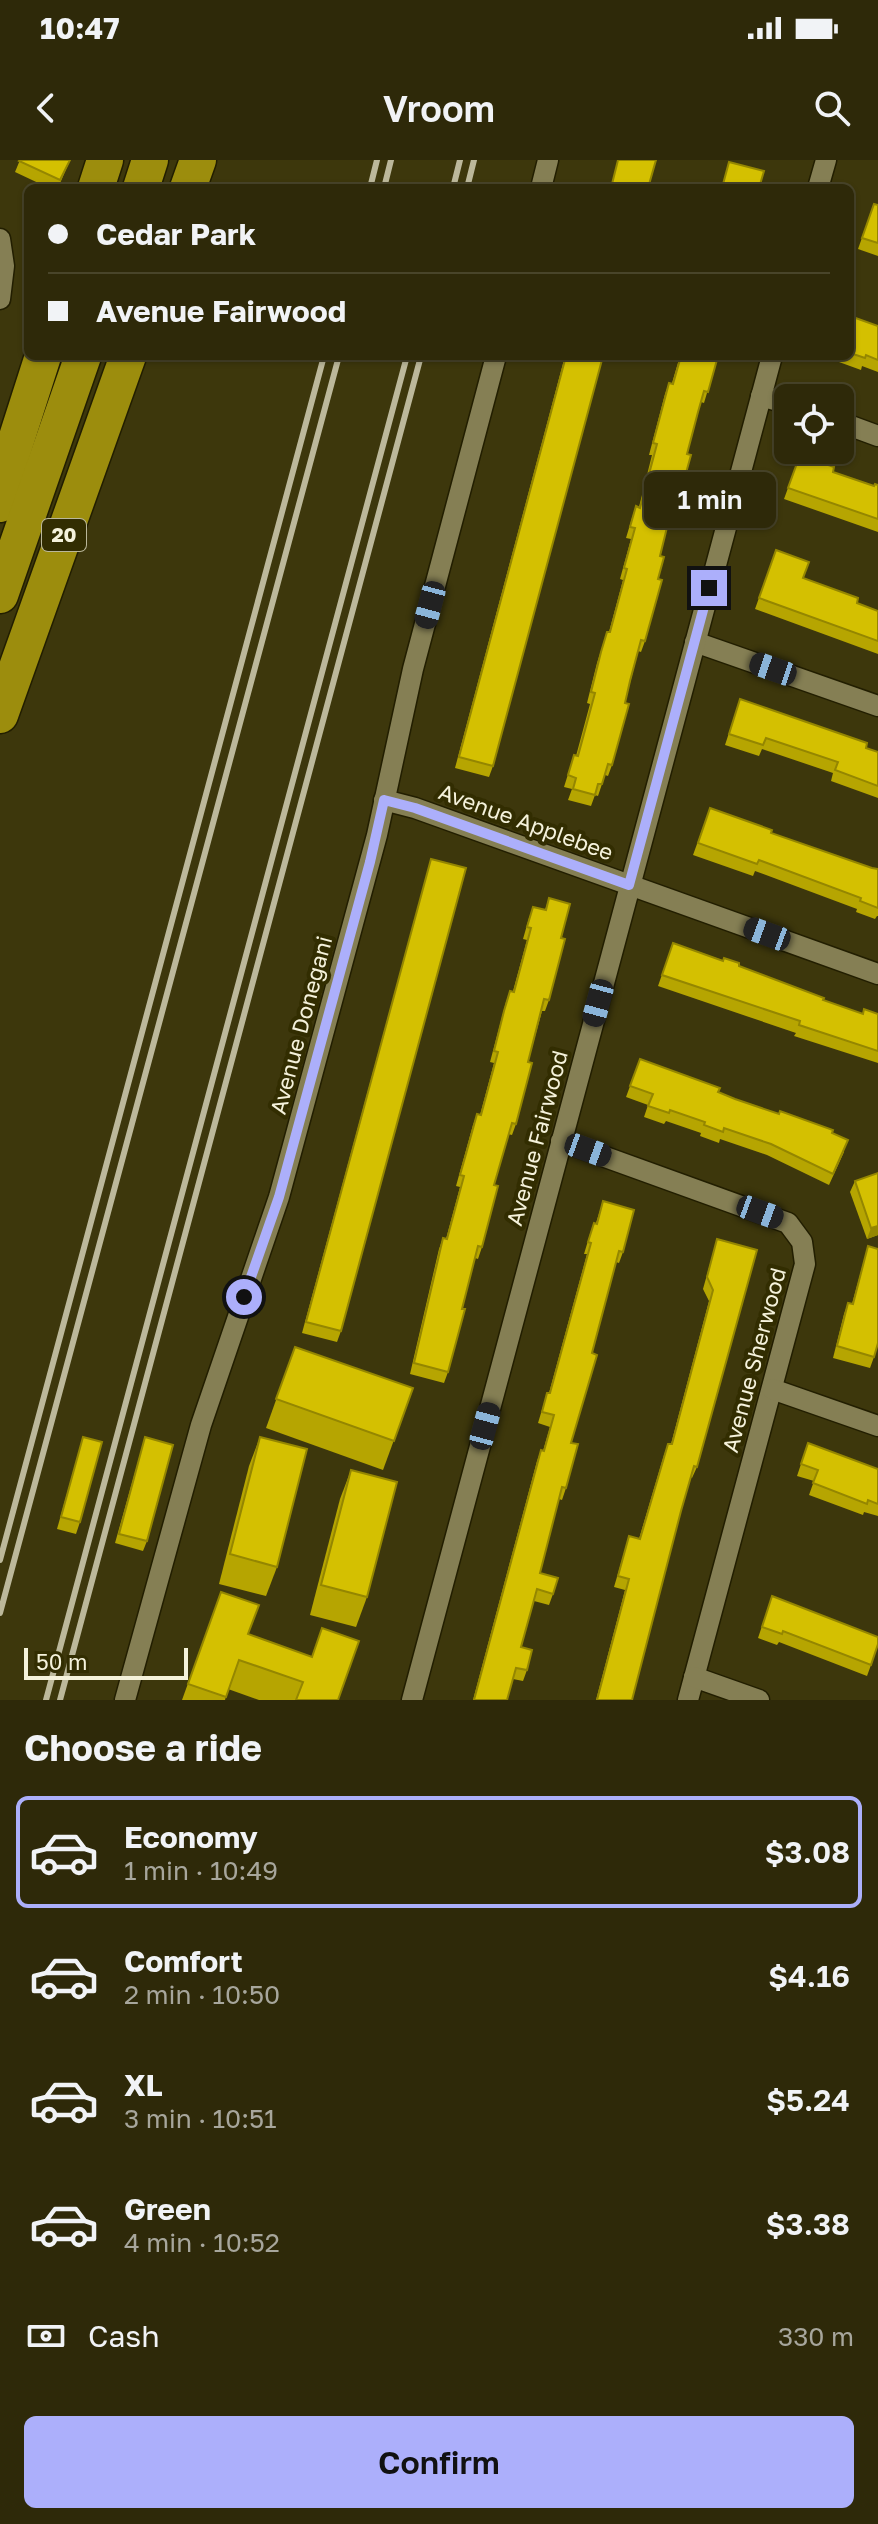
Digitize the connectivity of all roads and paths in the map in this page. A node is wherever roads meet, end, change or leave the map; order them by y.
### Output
1 (105, 160) edge
2 (150, 160) edge
3 (548, 160) edge
4 (826, 160) edge
5 (97, 184) edge
6 (142, 184) edge
7 (542, 184) edge
8 (819, 184) edge
9 (0, 239) edge
10 (2, 292) edge
11 (42, 360) edge
12 (82, 360) edge
13 (127, 360) edge
14 (495, 360) edge
15 (771, 360) edge
16 (761, 396) junction
17 (774, 400) edge
18 (854, 427) edge
19 (878, 436) edge
20 (0, 504) edge
21 (0, 595) edge
22 (695, 642) junction
23 (878, 706) edge
24 (0, 715) edge
25 (384, 800) junction
26 (629, 885) junction
27 (878, 974) edge
28 (561, 1141) junction
29 (772, 1389) junction
30 (878, 1426) edge
31 (694, 1677) junction
32 (125, 1700) edge
33 (412, 1700) edge
34 (688, 1700) edge
35 (759, 1700) edge

1 - 5 highway
2 - 6 highway
3 - 7 street
4 - 8 street
9 - 10 street
11 - 20 highway
12 - 21 highway, 20
13 - 24 highway, 20
14 - 25 street, Avenue Donegani
15 - 16 street, Avenue Fairwood
16 - 17 street
16 - 22 street, Avenue Fairwood
18 - 19 street
22 - 23 street
22 - 26 street, Avenue Fairwood
25 - 26 street, Avenue Applebee
25 - 32 street, Avenue Donegani
26 - 27 street, Avenue Applebee
26 - 28 street, Avenue Fairwood
28 - 29 street, Avenue Sherwood
28 - 33 street, Avenue Fairwood
29 - 30 street
29 - 31 street, Avenue Sherwood
31 - 34 street, Avenue Sherwood
31 - 35 street

